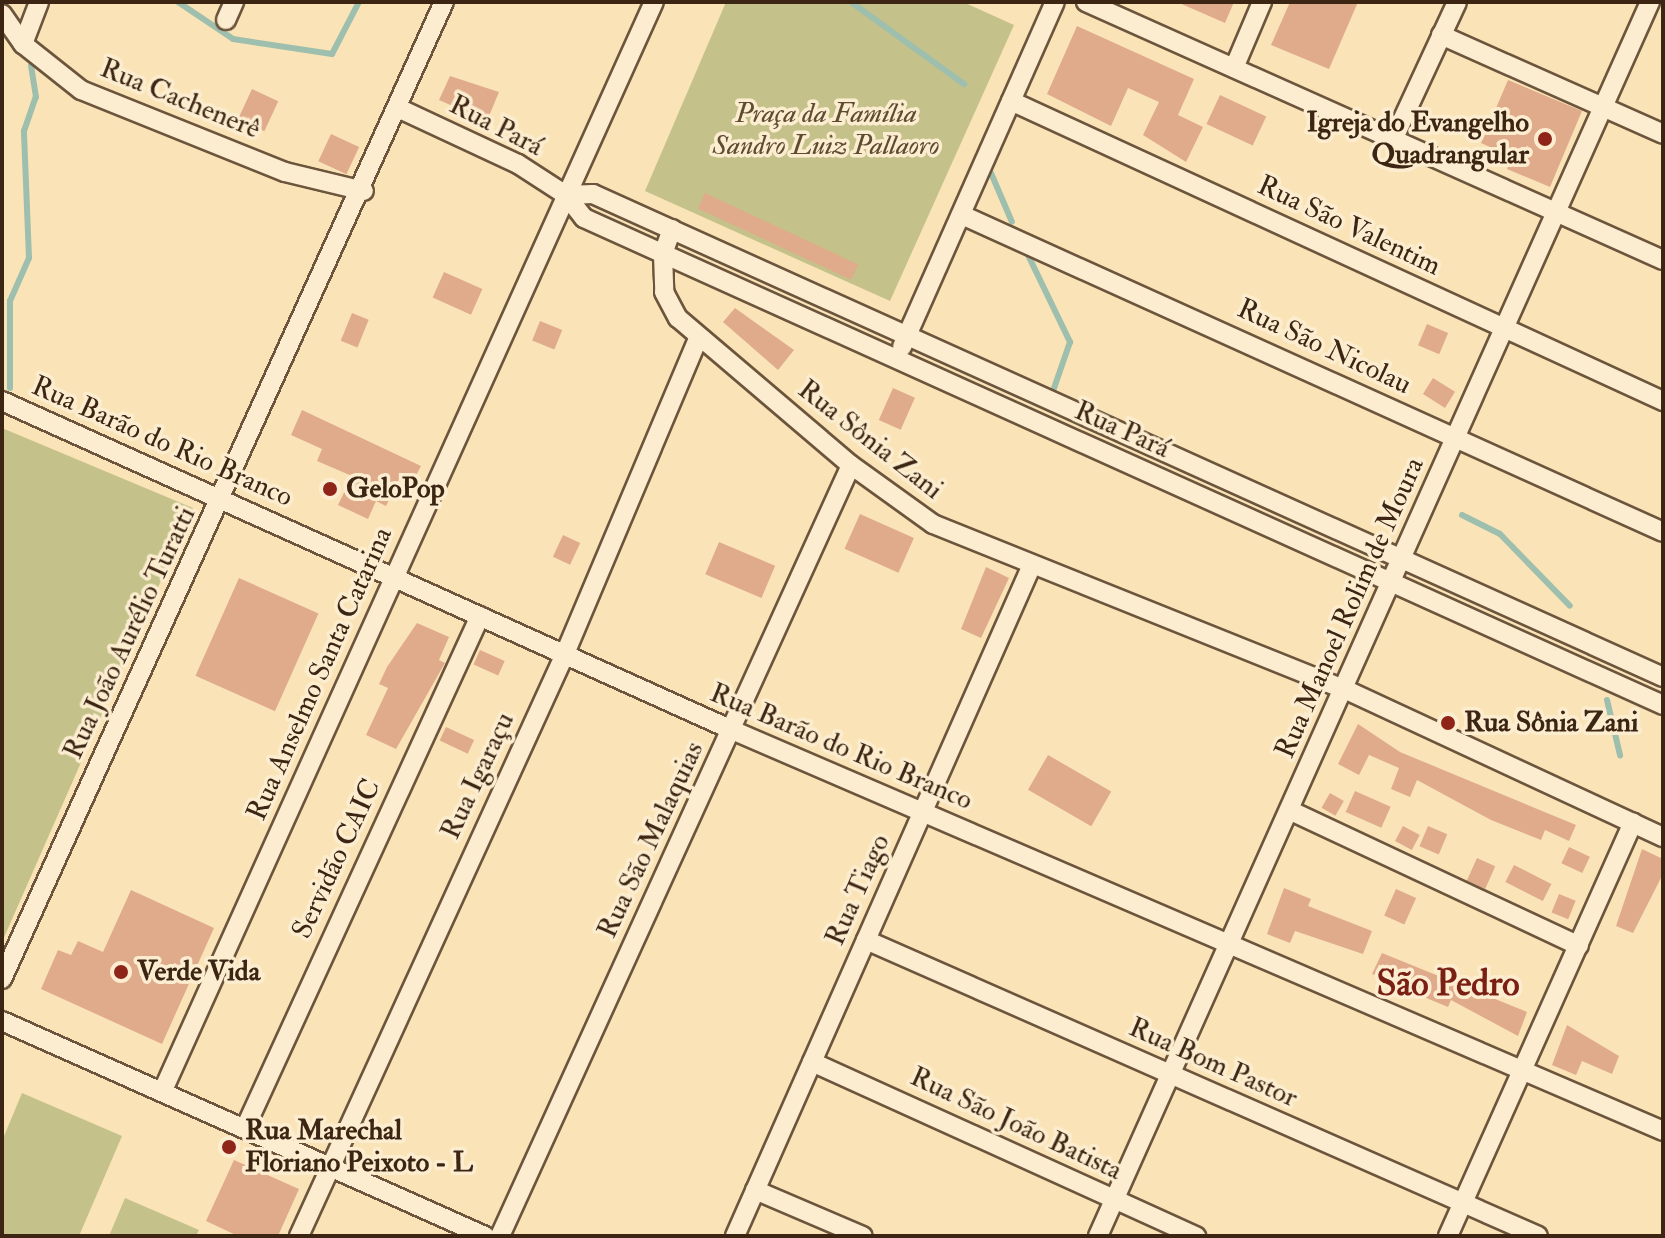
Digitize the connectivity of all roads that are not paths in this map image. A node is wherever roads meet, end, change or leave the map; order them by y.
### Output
1 (39, 2) edge
2 (234, 2) edge
3 (444, 2) edge
4 (654, 2) edge
5 (1055, 2) edge
6 (1086, 2) edge
7 (1262, 2) edge
8 (1457, 2) edge
9 (1651, 5) edge
10 (2, 14) edge
11 (226, 20) dead end
12 (1441, 35) junction
13 (23, 44) junction
14 (1234, 68) junction
15 (1011, 101) junction
16 (398, 108) junction
17 (1603, 108) junction
18 (1663, 134) edge
19 (1393, 140) junction
20 (364, 191) junction
21 (566, 195) junction
22 (1557, 212) junction
23 (962, 215) junction
24 (672, 229) junction
25 (663, 254) junction
26 (1663, 260) edge
27 (1505, 329) junction
28 (907, 336) junction
29 (699, 337) junction
30 (896, 359) junction
31 (2, 401) edge
32 (1663, 401) edge
33 (1457, 438) junction
34 (851, 465) junction
35 (222, 499) junction
36 (1663, 532) edge
37 (1403, 559) junction
38 (1031, 567) junction
39 (394, 577) junction
40 (1392, 583) junction
41 (480, 616) junction
42 (564, 656) junction
43 (1663, 677) edge
44 (1344, 689) junction
45 (1663, 705) edge
46 (732, 730) junction
47 (1289, 810) junction
48 (922, 813) junction
49 (1633, 823) junction
50 (1663, 837) edge
51 (866, 940) junction
52 (1229, 945) junction
53 (1579, 946) junction
54 (2, 979) edge
55 (2, 1021) edge
56 (812, 1062) junction
57 (1524, 1071) junction
58 (1171, 1075) junction
59 (164, 1088) junction
60 (246, 1126) junction
61 (1663, 1131) edge
62 (331, 1164) junction
63 (755, 1190) junction
64 (1115, 1200) junction
65 (1463, 1203) junction
66 (299, 1236) edge
67 (485, 1236) edge
68 (500, 1236) edge
69 (735, 1236) edge
70 (863, 1236) edge
71 (1098, 1236) edge
72 (1196, 1236) edge
73 (1448, 1236) edge
74 (1538, 1236) edge

1 - 13 street
2 - 11 street
3 - 16 street, Rua João Aurélio Turatti
4 - 21 street, Rua Anselmo Santa Catarina
5 - 15 street
6 - 14 street
7 - 14 street
8 - 12 street
9 - 17 street, Rua Manoel Rolim de Moura
10 - 13 street, Rua Cachenerê
12 - 17 street
12 - 19 street
13 - 20 street, Rua Cachenerê
14 - 19 street
15 - 23 street
15 - 27 street, Rua São Valentim
16 - 20 street, Rua João Aurélio Turatti
16 - 21 street, Rua Pará
17 - 18 street
17 - 22 street, Rua Manoel Rolim de Moura
19 - 22 street
20 - 35 street, Rua João Aurélio Turatti
21 - 24 street, Rua Pará
21 - 25 street, Rua Pará
21 - 39 street, Rua Anselmo Santa Catarina
22 - 26 street
22 - 27 street, Rua Manoel Rolim de Moura
23 - 28 street
23 - 33 street, Rua São Nicolau
24 - 25 street, Rua Sônia Zani
24 - 28 street, Rua Pará
25 - 29 street, Rua Sônia Zani
25 - 30 street, Rua Pará
27 - 32 street, Rua São Valentim
27 - 33 street, Rua Manoel Rolim de Moura
28 - 30 street
28 - 37 street, Rua Pará
29 - 34 street, Rua Sônia Zani
29 - 42 street, Rua Igaraçu
30 - 40 street, Rua Pará
31 - 35 street, Rua Barão do Rio Branco
33 - 36 street, Rua São Nicolau
33 - 37 street, Rua Manoel Rolim de Moura
34 - 38 street, Rua Sônia Zani
34 - 46 street, Rua São Malaquias
35 - 39 street, Rua Barão do Rio Branco
35 - 54 street, Rua João Aurélio Turatti
37 - 40 street, Rua Manoel Rolim de Moura
37 - 43 street, Rua Pará
38 - 44 street, Rua Sônia Zani
38 - 48 street, Rua Tiago
39 - 41 street, Rua Barão do Rio Branco
39 - 59 street, Rua Anselmo Santa Catarina
40 - 44 street, Rua Manoel Rolim de Moura
40 - 45 street, Rua Pará
41 - 42 street, Rua Barão do Rio Branco
41 - 60 street, Servidão CAIC
42 - 46 street, Rua Barão do Rio Branco
42 - 62 street, Rua Igaraçu
44 - 47 street, Rua Manoel Rolim de Moura
44 - 49 street, Rua Sônia Zani
46 - 48 street, Rua Barão do Rio Branco
46 - 68 street, Rua São Malaquias
47 - 52 street, Rua Manoel Rolim de Moura
47 - 53 street
48 - 51 street, Rua Tiago
48 - 52 street, Rua Barão do Rio Branco
49 - 50 street, Rua Sônia Zani
49 - 53 street
51 - 56 street, Rua Tiago
51 - 58 street, Rua Bom Pastor
52 - 57 street, Rua Barão do Rio Branco
52 - 58 street, Rua Manoel Rolim de Moura
53 - 57 street
55 - 59 street
56 - 63 street, Rua Tiago
56 - 64 street, Rua São João Batista
57 - 61 street, Rua Barão do Rio Branco
57 - 65 street
58 - 64 street, Rua Manoel Rolim de Moura
58 - 65 street, Rua Bom Pastor
59 - 60 street
60 - 62 street
62 - 66 street, Rua Igaraçu
62 - 67 street
63 - 69 street, Rua Tiago
63 - 70 street
64 - 71 street, Rua Manoel Rolim de Moura
64 - 72 street, Rua São João Batista
65 - 73 street
65 - 74 street, Rua Bom Pastor

